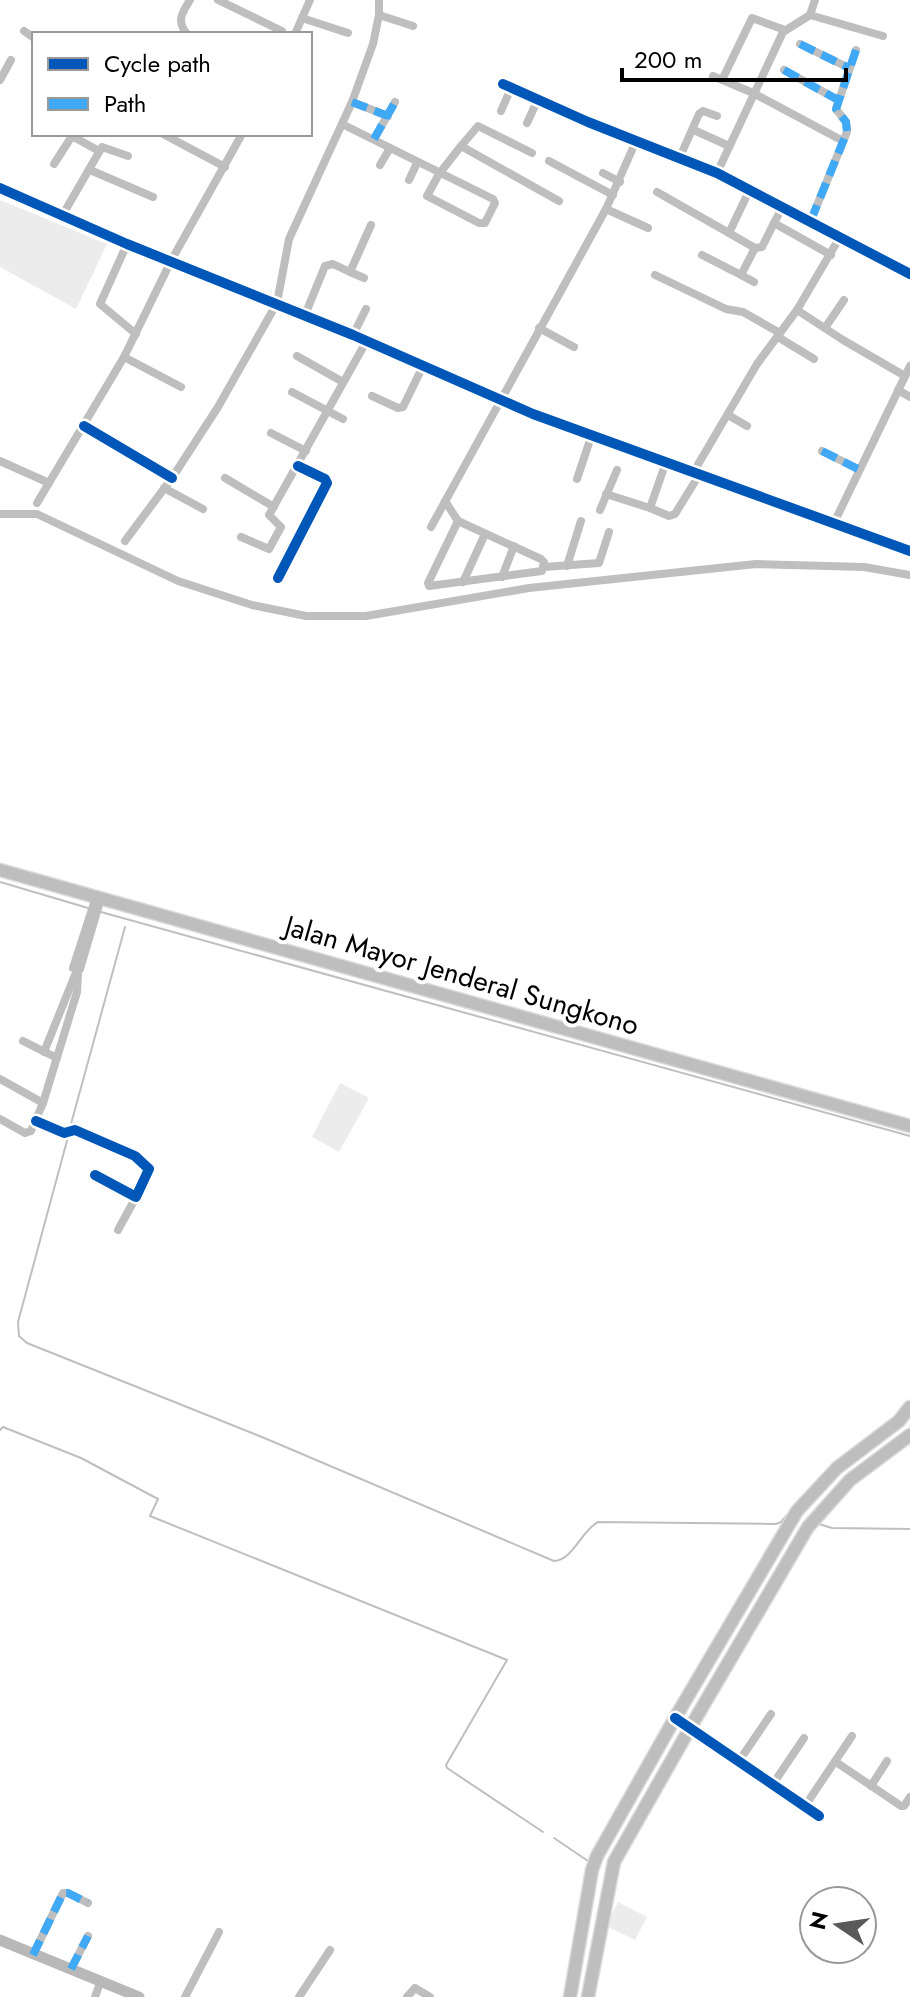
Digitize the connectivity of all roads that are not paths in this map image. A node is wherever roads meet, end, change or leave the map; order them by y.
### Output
1 (190, 0) edge
2 (218, 0) edge
3 (310, 0) edge
4 (379, 0) edge
5 (815, 0) edge
6 (379, 15) junction
7 (810, 15) junction
8 (302, 18) junction
9 (413, 26) dead end
10 (785, 30) junction
11 (24, 31) dead end
12 (282, 31) dead end
13 (185, 32) edge
14 (296, 32) edge
15 (348, 33) dead end
16 (883, 36) dead end
17 (32, 37) edge
18 (800, 44) dead end
19 (856, 50) dead end
20 (11, 60) dead end
21 (849, 68) junction
22 (784, 70) dead end
23 (0, 80) edge
24 (753, 93) junction
25 (538, 99) junction
26 (838, 100) junction
27 (352, 102) junction
28 (395, 102) dead end
29 (501, 111) dead end
30 (388, 116) junction
31 (717, 116) dead end
32 (527, 123) dead end
33 (342, 124) junction
34 (696, 131) dead end
35 (167, 136) edge
36 (241, 136) edge
37 (374, 139) junction
38 (636, 141) junction
39 (843, 141) junction
40 (461, 146) junction
41 (729, 146) junction
42 (390, 148) junction
43 (99, 151) junction
44 (532, 153) dead end
45 (128, 156) dead end
46 (679, 159) junction
47 (549, 161) dead end
48 (417, 163) junction
49 (54, 164) dead end
50 (380, 165) dead end
51 (225, 167) junction
52 (90, 170) junction
53 (603, 173) dead end
54 (717, 173) junction
55 (439, 174) junction
56 (409, 180) dead end
57 (620, 182) junction
58 (0, 188) edge
59 (750, 189) junction
60 (657, 192) dead end
61 (613, 195) junction
62 (153, 197) dead end
63 (559, 201) dead end
64 (783, 206) junction
65 (606, 209) junction
66 (62, 216) junction
67 (811, 220) junction
68 (774, 223) junction
69 (371, 225) dead end
70 (648, 228) dead end
71 (729, 233) junction
72 (840, 237) junction
73 (127, 244) junction
74 (755, 248) junction
75 (702, 255) dead end
76 (831, 255) junction
77 (171, 261) junction
78 (350, 272) junction
79 (910, 274) edge
80 (655, 275) dead end
81 (741, 275) junction
82 (364, 278) dead end
83 (754, 282) dead end
84 (844, 300) dead end
85 (277, 303) junction
86 (366, 309) dead end
87 (797, 310) junction
88 (305, 315) junction
89 (539, 328) junction
90 (825, 328) junction
91 (136, 334) junction
92 (353, 335) junction
93 (779, 335) junction
94 (366, 342) junction
95 (574, 347) dead end
96 (297, 356) dead end
97 (124, 357) junction
98 (814, 359) dead end
99 (423, 366) junction
100 (910, 366) edge
101 (905, 376) junction
102 (343, 382) junction
103 (181, 387) dead end
104 (898, 390) junction
105 (292, 392) dead end
106 (372, 396) dead end
107 (910, 397) edge
108 (499, 400) junction
109 (327, 411) junction
110 (728, 415) junction
111 (343, 419) dead end
112 (84, 426) junction
113 (747, 426) dead end
114 (271, 433) dead end
115 (591, 437) junction
116 (306, 451) junction
117 (822, 451) dead end
118 (0, 461) edge
119 (666, 462) junction
120 (298, 466) junction
121 (858, 469) junction
122 (617, 470) dead end
123 (696, 474) junction
124 (172, 478) junction
125 (225, 478) dead end
126 (577, 479) dead end
127 (49, 483) junction
128 (164, 488) junction
129 (606, 494) junction
130 (445, 501) junction
131 (37, 503) dead end
132 (274, 507) junction
133 (650, 508) junction
134 (203, 509) dead end
135 (600, 510) dead end
136 (458, 521) junction
137 (581, 521) dead end
138 (833, 525) junction
139 (431, 527) dead end
140 (609, 532) dead end
141 (485, 534) junction
142 (241, 537) dead end
143 (125, 541) dead end
144 (514, 546) junction
145 (910, 551) edge
146 (567, 566) junction
147 (544, 567) junction
148 (502, 577) junction
149 (278, 578) dead end
150 (463, 582) junction
151 (0, 870) edge
152 (96, 906) junction
153 (76, 971) junction
154 (23, 1041) dead end
155 (44, 1052) junction
156 (57, 1058) junction
157 (0, 1079) edge
158 (43, 1103) junction
159 (0, 1119) edge
160 (36, 1121) junction
161 (910, 1126) edge
162 (95, 1175) dead end
163 (136, 1197) junction
164 (118, 1230) dead end
165 (910, 1407) edge
166 (910, 1435) edge
167 (837, 1468) junction
168 (850, 1480) junction
169 (771, 1714) dead end
170 (675, 1718) junction
171 (690, 1728) junction
172 (852, 1736) dead end
173 (804, 1738) dead end
174 (739, 1761) junction
175 (887, 1761) dead end
176 (836, 1762) junction
177 (773, 1784) junction
178 (871, 1786) junction
179 (910, 1797) edge
180 (805, 1806) junction
181 (819, 1816) dead end
182 (88, 1903) dead end
183 (219, 1932) dead end
184 (88, 1936) dead end
185 (0, 1940) edge
186 (330, 1950) dead end
187 (33, 1955) junction
188 (71, 1969) junction
189 (101, 1980) junction
190 (95, 1997) edge
191 (139, 1997) edge
192 (185, 1997) edge
193 (299, 1997) edge
194 (407, 1997) edge
195 (430, 1997) edge
196 (570, 1997) edge
197 (588, 1997) edge

1 - 13 street
2 - 12 street
3 - 8 street
4 - 6 street
5 - 7 street
6 - 9 street
6 - 27 street
7 - 10 street
7 - 16 street
8 - 14 street
8 - 15 street
10 - 24 street
10 - 24 street
11 - 17 street
18 - 21 street
19 - 21 street
20 - 23 street
21 - 26 street
22 - 26 street
24 - 39 street
24 - 41 street
25 - 29 street
25 - 32 street
25 - 38 street
26 - 39 street
27 - 30 street
27 - 33 street
28 - 30 street
30 - 37 street
31 - 46 street
33 - 37 street
33 - 85 street
34 - 41 street
35 - 51 street
36 - 51 street
37 - 42 street
38 - 46 street
38 - 57 street
39 - 67 street
40 - 44 street
40 - 55 street
40 - 63 street
41 - 54 street
42 - 48 street
42 - 50 street
43 - 45 street
43 - 49 street
43 - 52 street
46 - 54 street
47 - 61 street
48 - 55 street
48 - 56 street
51 - 77 street
52 - 62 street
52 - 66 street
53 - 57 street
54 - 59 street
55 - 55 street
57 - 61 street
58 - 66 street
59 - 64 street
59 - 71 street
60 - 71 street
61 - 65 street
64 - 67 street
64 - 68 street
65 - 70 street
65 - 89 street
66 - 73 street
67 - 72 street
68 - 74 street
68 - 76 street
69 - 78 street
71 - 74 street
72 - 76 street
72 - 79 street
73 - 77 street
73 - 91 street
74 - 81 street
75 - 81 street
76 - 87 street
77 - 85 street
77 - 91 street
78 - 82 street
78 - 88 street
80 - 93 street
81 - 83 street
84 - 90 street
85 - 88 street
85 - 124 street
86 - 92 street
87 - 90 street
87 - 93 street
88 - 92 street
89 - 95 street
89 - 108 street
90 - 101 street
91 - 97 street
92 - 94 street
93 - 98 street
93 - 110 street
94 - 99 street
94 - 102 street
96 - 102 street
97 - 103 street
97 - 112 street
99 - 106 street
99 - 108 street
100 - 101 street
101 - 104 street
102 - 109 street
104 - 107 street
104 - 121 street
105 - 109 street
108 - 115 street
108 - 130 street
109 - 111 street
109 - 116 street
110 - 113 street
110 - 123 street
112 - 124 street
112 - 127 street
114 - 116 street
115 - 119 street
115 - 126 street
116 - 120 street
117 - 121 street
118 - 127 street
119 - 123 street
119 - 133 street
120 - 132 street
120 - 149 street
121 - 138 street
122 - 129 street
123 - 133 street
123 - 138 street
124 - 128 street
125 - 132 street
127 - 131 street
128 - 134 street
128 - 143 street
129 - 133 street
129 - 135 street
130 - 136 street
130 - 139 street
132 - 142 street
136 - 141 street
136 - 150 street
137 - 146 street
138 - 145 street
140 - 146 street
141 - 144 street
141 - 150 street
144 - 147 street
144 - 148 street
146 - 147 street
147 - 148 street
148 - 150 street
151 - 152 main road, Jalan Mayor Jenderal Sungkono
152 - 153 street
152 - 161 main road, Jalan Mayor Jenderal Sungkono
153 - 155 street
153 - 156 street
154 - 155 street
155 - 156 street
156 - 158 street
157 - 158 street
158 - 160 street
159 - 160 street
160 - 163 street
162 - 163 street
163 - 164 street
165 - 167 main road
166 - 168 main road
167 - 168 main road
167 - 170 main road
168 - 171 main road
169 - 174 street
170 - 171 street
170 - 196 main road
171 - 174 street
171 - 197 main road
172 - 176 street
173 - 177 street
174 - 177 street
175 - 178 street
176 - 178 street
176 - 180 street
177 - 180 street
178 - 179 street
180 - 181 street
182 - 187 street
183 - 192 street
184 - 188 street
185 - 187 main road
186 - 193 street
187 - 188 main road
188 - 189 main road
189 - 190 street
189 - 191 main road
194 - 195 street

